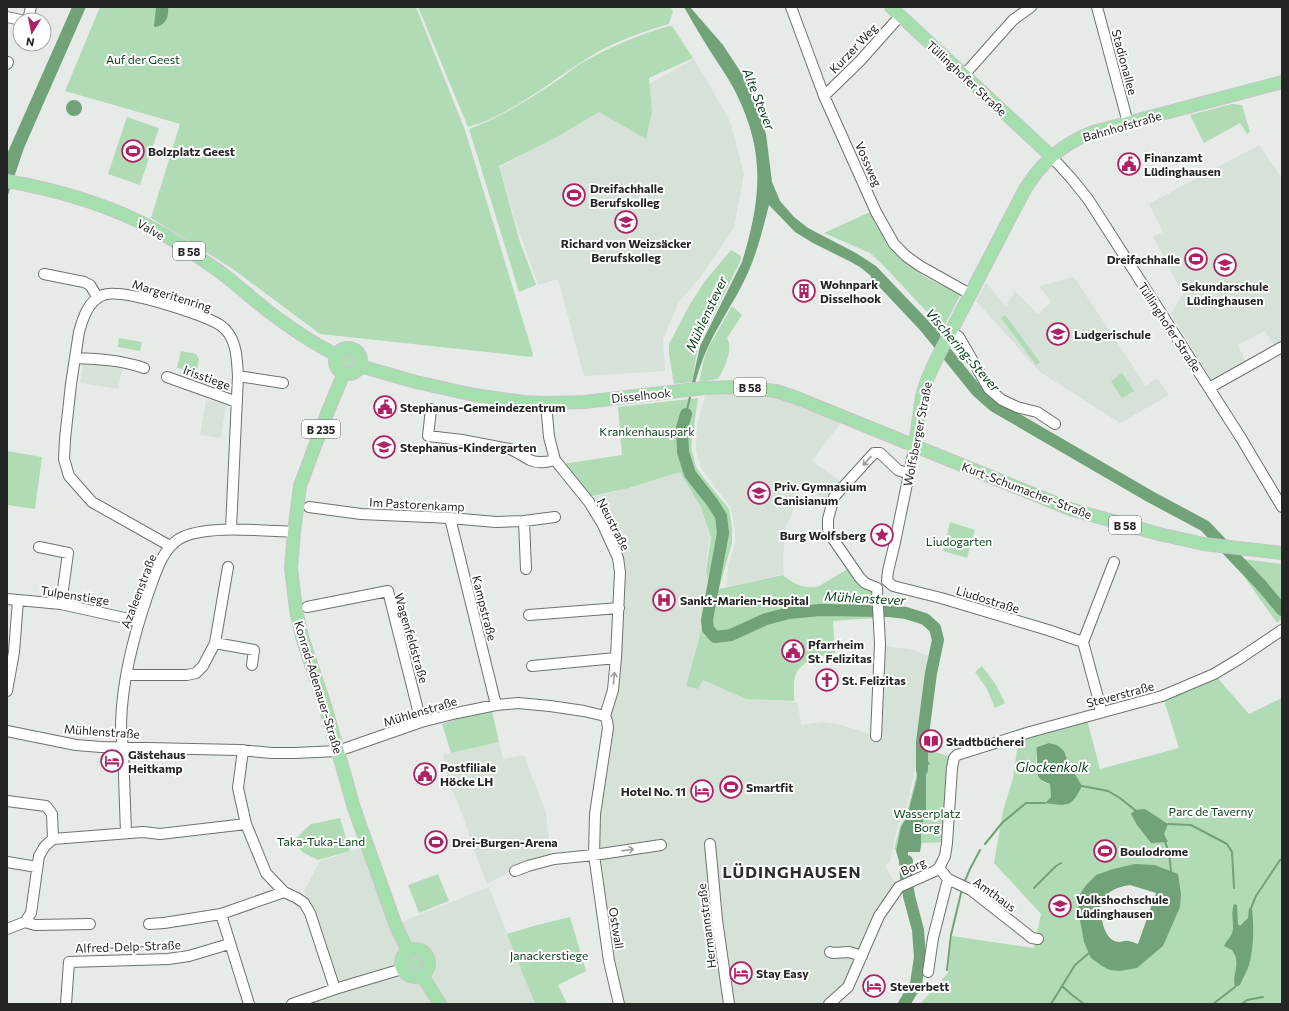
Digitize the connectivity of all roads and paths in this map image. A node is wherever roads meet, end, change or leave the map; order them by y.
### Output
1 (791, 7) edge
2 (891, 7) edge
3 (1031, 7) edge
4 (1097, 7) edge
5 (900, 16) junction
6 (964, 75) junction
7 (1282, 82) edge
8 (824, 96) junction
9 (1128, 123) junction
10 (1051, 156) junction
11 (7, 181) edge
12 (44, 274) dead end
13 (970, 294) junction
14 (98, 298) junction
15 (950, 334) junction
16 (1282, 347) edge
17 (337, 355) junction
18 (75, 358) junction
19 (360, 366) junction
20 (144, 368) dead end
21 (344, 373) junction
22 (238, 376) junction
23 (167, 377) dead end
24 (283, 383) dead end
25 (1209, 388) junction
26 (237, 402) junction
27 (546, 403) junction
28 (431, 409) dead end
29 (1055, 424) dead end
30 (915, 446) junction
31 (555, 460) junction
32 (909, 474) junction
33 (309, 507) dead end
34 (1282, 507) edge
35 (555, 517) dead end
36 (450, 518) junction
37 (524, 521) junction
38 (231, 529) junction
39 (294, 532) junction
40 (39, 546) dead end
41 (170, 546) junction
42 (1282, 554) edge
43 (1114, 562) dead end
44 (228, 568) dead end
45 (526, 569) dead end
46 (887, 581) junction
47 (877, 588) junction
48 (7, 599) edge
49 (18, 600) junction
50 (61, 604) junction
51 (307, 607) dead end
52 (619, 608) junction
53 (529, 615) dead end
54 (138, 620) junction
55 (1282, 630) edge
56 (1083, 642) junction
57 (215, 643) junction
58 (616, 658) junction
59 (252, 665) dead end
60 (532, 666) dead end
61 (126, 676) junction
62 (7, 691) edge
63 (496, 704) junction
64 (1100, 712) junction
65 (605, 716) junction
66 (421, 722) junction
67 (7, 732) edge
68 (876, 736) dead end
69 (123, 748) junction
70 (243, 750) junction
71 (338, 751) junction
72 (954, 758) joint
73 (7, 801) edge
74 (246, 824) junction
75 (126, 833) junction
76 (53, 839) junction
77 (710, 844) dead end
78 (661, 845) dead end
79 (594, 855) junction
80 (7, 862) edge
81 (37, 867) junction
82 (939, 868) junction
83 (515, 872) dead end
84 (953, 881) junction
85 (284, 892) junction
86 (221, 914) junction
87 (25, 922) junction
88 (90, 924) dead end
89 (149, 924) dead end
90 (7, 929) edge
91 (1038, 939) dead end
92 (229, 944) junction
93 (408, 951) junction
94 (830, 952) dead end
95 (862, 956) junction
96 (402, 969) junction
97 (928, 972) dead end
98 (422, 975) junction
99 (335, 989) junction
100 (303, 1003) edge
101 (66, 1004) edge
102 (249, 1004) edge
103 (292, 1004) edge
104 (440, 1004) edge
105 (619, 1004) edge
106 (729, 1004) edge
107 (829, 1004) edge

1 - 8 street, Vossweg
2 - 5 main road, Tüllinghofer Straße
3 - 6 street
4 - 9 street, Stadionallee
5 - 6 main road, Tüllinghofer Straße
5 - 8 street, Kurzer Weg
6 - 10 main road, Tüllinghofer Straße
7 - 9 main road, Bahnhofstraße
8 - 13 street, Vossweg
9 - 10 main road, Bahnhofstraße
10 - 13 main road, Wolfsberger Straße
10 - 25 street, Tüllinghofer Straße
11 - 17 main road, Valve / B 58
12 - 14 street
13 - 15 main road, Wolfsberger Straße
14 - 18 street
14 - 22 street, Margeritenring
15 - 29 street
15 - 30 main road, Wolfsberger Straße
16 - 25 street
17 - 19 main road
17 - 21 main road
18 - 20 street
18 - 41 street
19 - 21 main road
19 - 27 main road, Disselhook / B 58
21 - 39 main road, Konrad-Adenauer-Straße / B 235
22 - 24 street
22 - 26 street, Margeritenring
23 - 26 street, Irisstiege
25 - 34 street, Tüllinghofer Straße
26 - 38 street, Margeritenring
27 - 30 main road, Disselhook / B 58
27 - 31 street, Neustraße
28 - 31 street
30 - 32 street, Wolfsberger Straße
30 - 42 main road, Kurt-Schumacher-Straße / B 58
31 - 52 street, Neustraße
32 - 46 street, Wolfsberger Straße
32 -> 47 street
33 - 36 street, Im Pastorenkamp
35 - 37 street, Im Pastorenkamp
36 - 37 street, Im Pastorenkamp
36 - 63 street, Kampstraße
37 - 45 street
38 - 39 street, Azaleenstraße
38 - 41 street, Azaleenstraße
39 - 71 main road, Konrad-Adenauer-Straße / B 235
40 - 50 street
41 - 54 street, Azaleenstraße
43 - 56 street
44 - 57 street
46 - 47 street
46 - 56 street, Liudostraße
47 - 68 street
48 - 49 street, Tulpenstiege
49 - 50 street, Tulpenstiege
49 - 62 street
50 - 54 street, Tulpenstiege
51 - 66 street, Wagenfeldstraße
52 - 53 street
52 - 58 street, Neustraße
54 - 61 street, Azaleenstraße
55 - 64 street, Steverstraße
56 - 64 street
57 - 59 street
57 - 61 street
58 - 60 street
65 -> 58 street, Neustraße
61 - 69 street, Azaleenstraße
63 - 65 street, Mühlenstraße
63 - 66 street, Mühlenstraße
64 - 72 street, Steverstraße
65 - 79 street, Ostwall
66 - 71 street, Mühlenstraße
67 - 69 street, Mühlenstraße
69 - 70 street, Mühlenstraße
69 - 75 street, Azaleenstraße
70 - 71 street, Mühlenstraße
70 - 74 street
71 - 93 main road, Konrad-Adenauer-Straße / B 235
72 - 82 street, Borg
73 - 76 street
74 - 75 street
74 - 85 street
75 - 76 street
76 - 81 street
77 - 106 street, Hermannstraße
79 -> 78 street
79 - 83 street
79 - 105 street, Ostwall
80 - 81 street
81 - 87 street
82 - 84 street, Amthaus
82 - 95 street, Borg
84 - 91 street, Amthaus
84 - 97 street
85 - 86 street
85 - 99 street
86 - 89 street
86 - 92 street
87 - 88 street
87 - 90 street
92 - 101 street, Alfred-Delp-Straße
92 - 102 street
93 - 96 main road
93 - 98 main road
94 - 95 street
95 - 107 street, Borg
96 - 98 main road
96 - 99 street
98 - 104 main road
99 - 100 street
100 - 103 street

